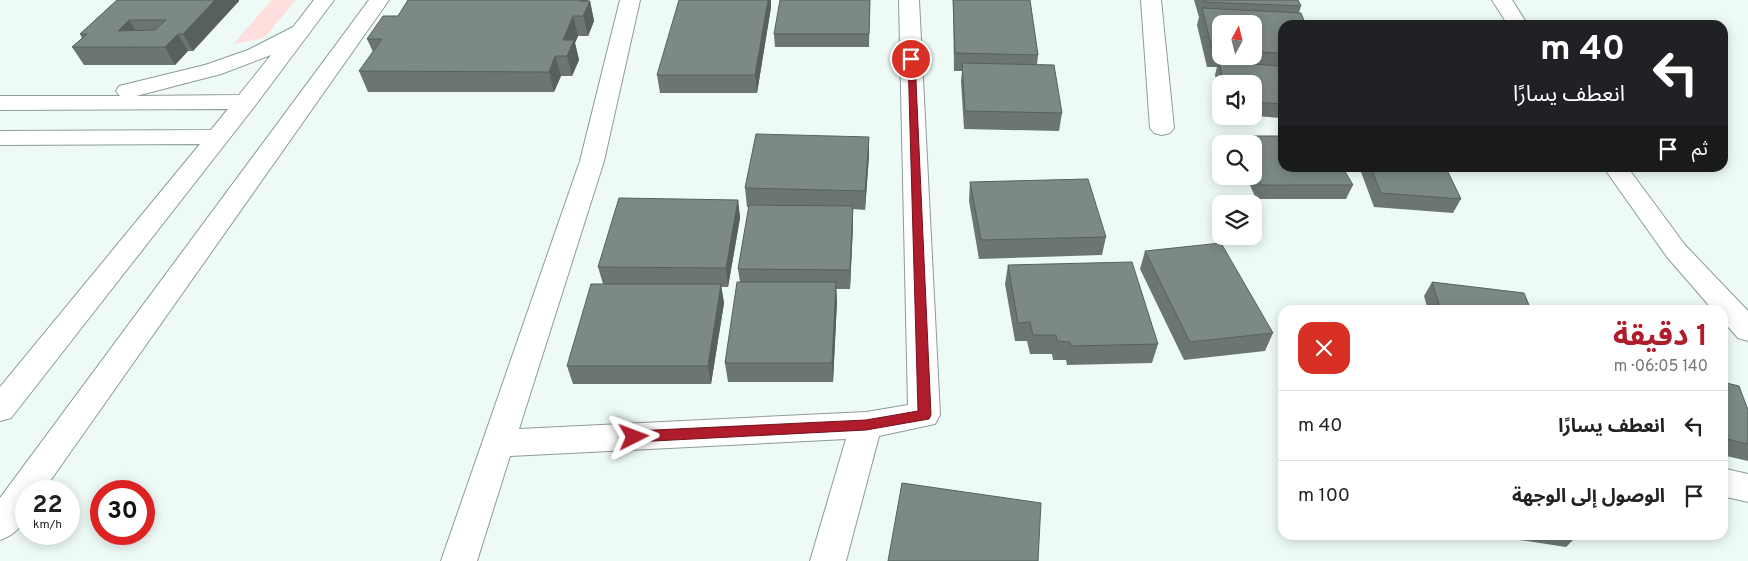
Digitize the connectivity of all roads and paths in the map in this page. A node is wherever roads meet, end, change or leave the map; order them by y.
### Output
1 (324, 0) edge
2 (379, 0) edge
3 (630, 0) edge
4 (908, 0) edge
5 (1151, 0) edge
6 (1502, 0) edge
7 (1515, 20) edge
8 (305, 25) junction
9 (246, 102) junction
10 (0, 103) edge
11 (82, 103) junction
12 (1162, 128) dead end
13 (0, 138) edge
14 (218, 138) junction
15 (1619, 172) edge
16 (1726, 305) edge
17 (1728, 308) edge
18 (1748, 330) edge
19 (0, 408) edge
20 (866, 425) junction
21 (498, 443) junction
22 (1728, 483) edge
23 (1748, 488) edge
24 (0, 525) edge
25 (459, 561) edge
26 (828, 561) edge

1 - 8 street
2 - 24 street
3 - 21 street
4 - 20 street
5 - 12 street
6 - 7 street
8 - 9 street
8 - 11 street
9 - 11 street
9 - 14 street
10 - 11 street
13 - 14 street
14 - 19 street
15 - 16 street
17 - 18 street
20 - 21 street
20 - 26 street
21 - 25 street
22 - 23 street

